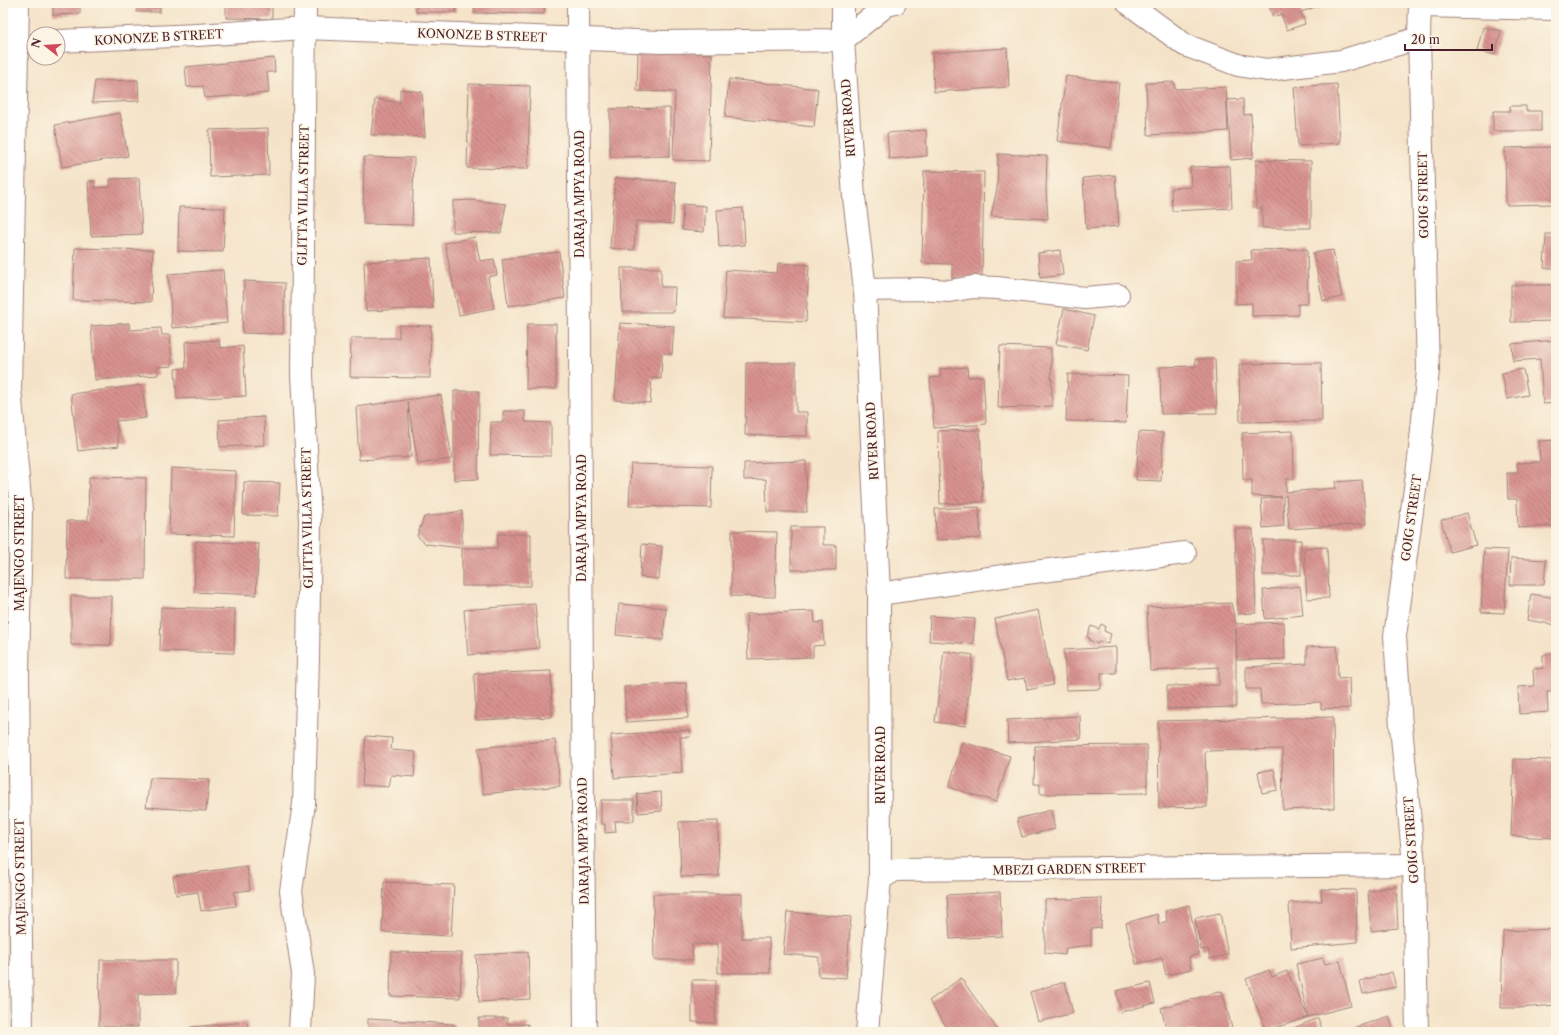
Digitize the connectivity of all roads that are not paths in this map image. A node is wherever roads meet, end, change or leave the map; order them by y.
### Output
1 (18, 3) edge
2 (305, 3) edge
3 (578, 3) edge
4 (843, 3) edge
5 (895, 3) edge
6 (1128, 3) edge
7 (1420, 5) edge
8 (1556, 9) edge
9 (305, 28) junction
10 (1419, 38) junction
11 (578, 39) junction
12 (843, 40) junction
13 (66, 41) edge
14 (18, 43) edge
15 (865, 290) junction
16 (1118, 295) dead end
17 (1185, 553) dead end
18 (879, 594) junction
19 (1414, 866) junction
20 (880, 879) junction
21 (22, 1032) edge
22 (300, 1032) edge
23 (585, 1032) edge
24 (867, 1032) edge
25 (1417, 1032) edge

1 - 14 street, MAJENGO STREET
2 - 9 street, GLITTA VILLA STREET
3 - 11 street, DARAJA MPYA ROAD
4 - 12 street, RIVER ROAD
5 - 12 street
6 - 10 street
7 - 8 street
7 - 10 street, GOIG STREET
9 - 11 street, KONONZE B STREET
9 - 13 street, KONONZE B STREET
9 - 22 street, GLITTA VILLA STREET
10 - 19 street, GOIG STREET
11 - 12 street, KONONZE B STREET
11 - 23 street, DARAJA MPYA ROAD
12 - 15 street, RIVER ROAD
14 - 21 street, MAJENGO STREET
15 - 16 street
15 - 18 street, RIVER ROAD
17 - 18 street
18 - 20 street, RIVER ROAD
19 - 20 street, MBEZI GARDEN STREET
19 - 25 street, GOIG STREET
20 - 24 street

